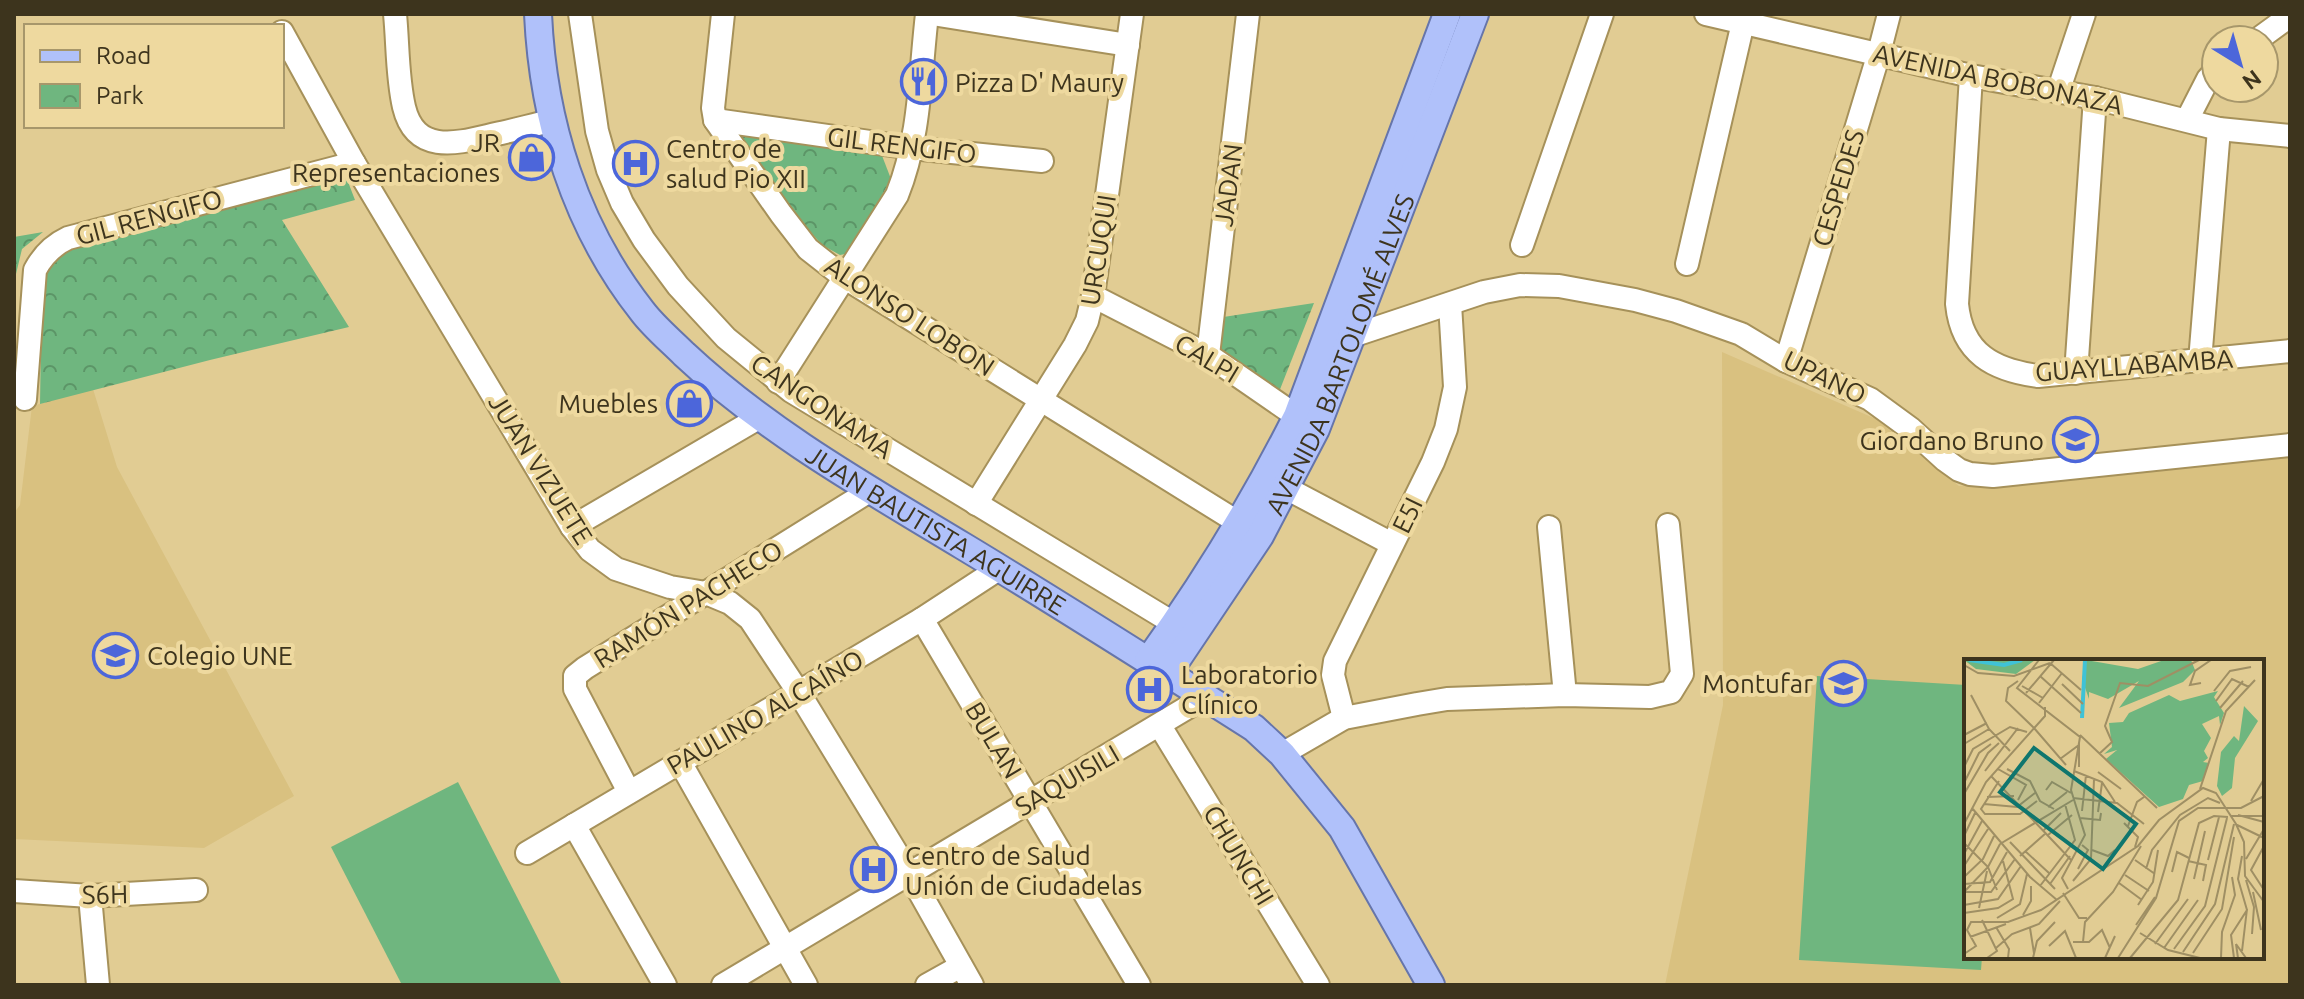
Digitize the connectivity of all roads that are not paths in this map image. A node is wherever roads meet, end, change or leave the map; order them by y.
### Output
1 (395, 14) edge
2 (538, 14) edge
3 (580, 14) edge
4 (723, 14) edge
5 (930, 14) edge
6 (1132, 14) edge
7 (1248, 14) edge
8 (1447, 14) edge
9 (1475, 14) edge
10 (1602, 14) edge
11 (1706, 14) edge
12 (1889, 14) edge
13 (2084, 14) edge
14 (1744, 19) edge
15 (284, 36) edge
16 (1128, 45) junction
17 (1879, 53) junction
18 (1971, 76) junction
19 (2058, 92) junction
20 (2200, 95) edge
21 (2095, 98) junction
22 (715, 120) junction
23 (2187, 120) junction
24 (551, 121) junction
25 (2219, 129) junction
26 (2290, 136) edge
27 (912, 148) junction
28 (1042, 161) dead end
29 (354, 163) junction
30 (1522, 245) dead end
31 (1687, 264) dead end
32 (845, 278) junction
33 (1093, 296) junction
34 (1450, 304) junction
35 (1352, 336) junction
36 (2290, 351) edge
37 (1208, 355) junction
38 (1786, 361) junction
39 (2200, 361) junction
40 (2076, 373) junction
41 (778, 382) junction
42 (25, 399) dead end
43 (1042, 400) junction
44 (760, 417) junction
45 (1306, 422) junction
46 (2290, 445) edge
47 (1286, 488) junction
48 (871, 490) junction
49 (976, 504) junction
50 (1239, 523) junction
51 (1668, 525) dead end
52 (572, 527) junction
53 (1549, 527) dead end
54 (1392, 544) junction
55 (1000, 568) junction
56 (706, 593) junction
57 (922, 619) junction
58 (1184, 629) junction
59 (1158, 667) junction
60 (799, 693) junction
61 (1565, 695) junction
62 (1205, 697) junction
63 (1344, 718) junction
64 (1160, 726) junction
65 (1282, 754) junction
66 (680, 762) junction
67 (629, 792) junction
68 (1030, 801) junction
69 (574, 825) junction
70 (527, 853) dead end
71 (910, 875) junction
72 (196, 890) dead end
73 (14, 891) edge
74 (90, 896) junction
75 (785, 949) junction
76 (966, 975) edge
77 (98, 985) edge
78 (665, 985) edge
79 (723, 985) edge
80 (806, 985) edge
81 (927, 985) edge
82 (1139, 985) edge
83 (1318, 985) edge
84 (1431, 985) edge

1 - 24 street
2 - 24 main road, JUAN BAUTISTA AGUIRRE
3 - 41 street, CANGONAMA
4 - 22 street
5 - 16 street
5 - 27 street
6 - 16 street, URCUQUI
7 - 37 street, JADAN
8 - 45 main road, AVENIDA BARTOLOMÉ ALVES
9 - 35 main road, AVENIDA BARTOLOMÉ ALVES
10 - 30 street
11 - 14 street, AVENIDA BOBONAZA
12 - 17 street, CESPEDES
13 - 19 street
14 - 17 street, AVENIDA BOBONAZA
14 - 31 street
15 - 29 street, JUAN VIZUETE
16 - 33 street, URCUQUI
17 - 18 street, AVENIDA BOBONAZA
17 - 38 street, CESPEDES
18 - 19 street, AVENIDA BOBONAZA
18 - 40 street, GUAYLLABAMBA
19 - 21 street, AVENIDA BOBONAZA
20 - 23 street
21 - 23 street, AVENIDA BOBONAZA
21 - 40 street
22 - 27 street, GIL RENGIFO
22 - 32 street, ALONSO LOBON
23 - 25 street, AVENIDA BOBONAZA
24 - 44 main road, JUAN BAUTISTA AGUIRRE
25 - 26 street, AVENIDA BOBONAZA
25 - 39 street
27 - 28 street, GIL RENGIFO
27 - 32 street
29 - 42 street, GIL RENGIFO
29 - 52 street, JUAN VIZUETE
32 - 41 street
32 - 43 street, ALONSO LOBON
33 - 37 street, CALPI
33 - 43 street, URCUQUI
34 - 35 street, UPANO
34 - 38 street, UPANO
34 - 54 street, E5I
35 - 45 main road, AVENIDA BARTOLOMÉ ALVES
36 - 39 street, GUAYLLABAMBA
37 - 45 street, CALPI
38 - 46 street, UPANO
39 - 40 street, GUAYLLABAMBA
41 - 49 street, CANGONAMA
43 - 49 street, URCUQUI
43 - 50 street, ALONSO LOBON
44 - 48 main road, JUAN BAUTISTA AGUIRRE
44 - 52 street
45 - 47 main road, AVENIDA BARTOLOMÉ ALVES
45 - 50 main road, AVENIDA BARTOLOMÉ ALVES
47 - 54 street
47 - 58 main road, AVENIDA BARTOLOMÉ ALVES
48 - 55 main road, JUAN BAUTISTA AGUIRRE
48 - 56 street, RAMÓN PACHECO
49 - 58 street, CANGONAMA
50 - 58 main road, AVENIDA BARTOLOMÉ ALVES
51 - 61 street
52 - 56 street, JUAN VIZUETE
53 - 61 street
54 - 63 street, E5I
55 - 57 street, PAULINO ALCAÍNO
55 - 59 main road, JUAN BAUTISTA AGUIRRE
56 - 60 street, JUAN VIZUETE
56 - 67 street, RAMÓN PACHECO
57 - 60 street, PAULINO ALCAÍNO
57 - 68 street, BULAN
58 - 59 main road, AVENIDA BARTOLOMÉ ALVES
59 - 62 main road, JUAN BAUTISTA AGUIRRE
60 - 66 street, PAULINO ALCAÍNO
60 - 71 street, JUAN VIZUETE
61 - 63 street
62 - 64 street, SAQUISILI
62 - 65 main road, JUAN BAUTISTA AGUIRRE
63 - 65 street
64 - 68 street, SAQUISILI
64 - 83 street, CHUNCHI
65 - 84 main road, JUAN BAUTISTA AGUIRRE
66 - 67 street, PAULINO ALCAÍNO
66 - 75 street
67 - 69 street, PAULINO ALCAÍNO
68 - 71 street, SAQUISILI
68 - 82 street, BULAN
69 - 70 street, PAULINO ALCAÍNO
69 - 78 street
71 - 75 street, SAQUISILI
71 - 76 street, JUAN VIZUETE
72 - 74 street, S6H
73 - 74 street, S6H
74 - 77 street
75 - 79 street, SAQUISILI
75 - 80 street
76 - 81 street

